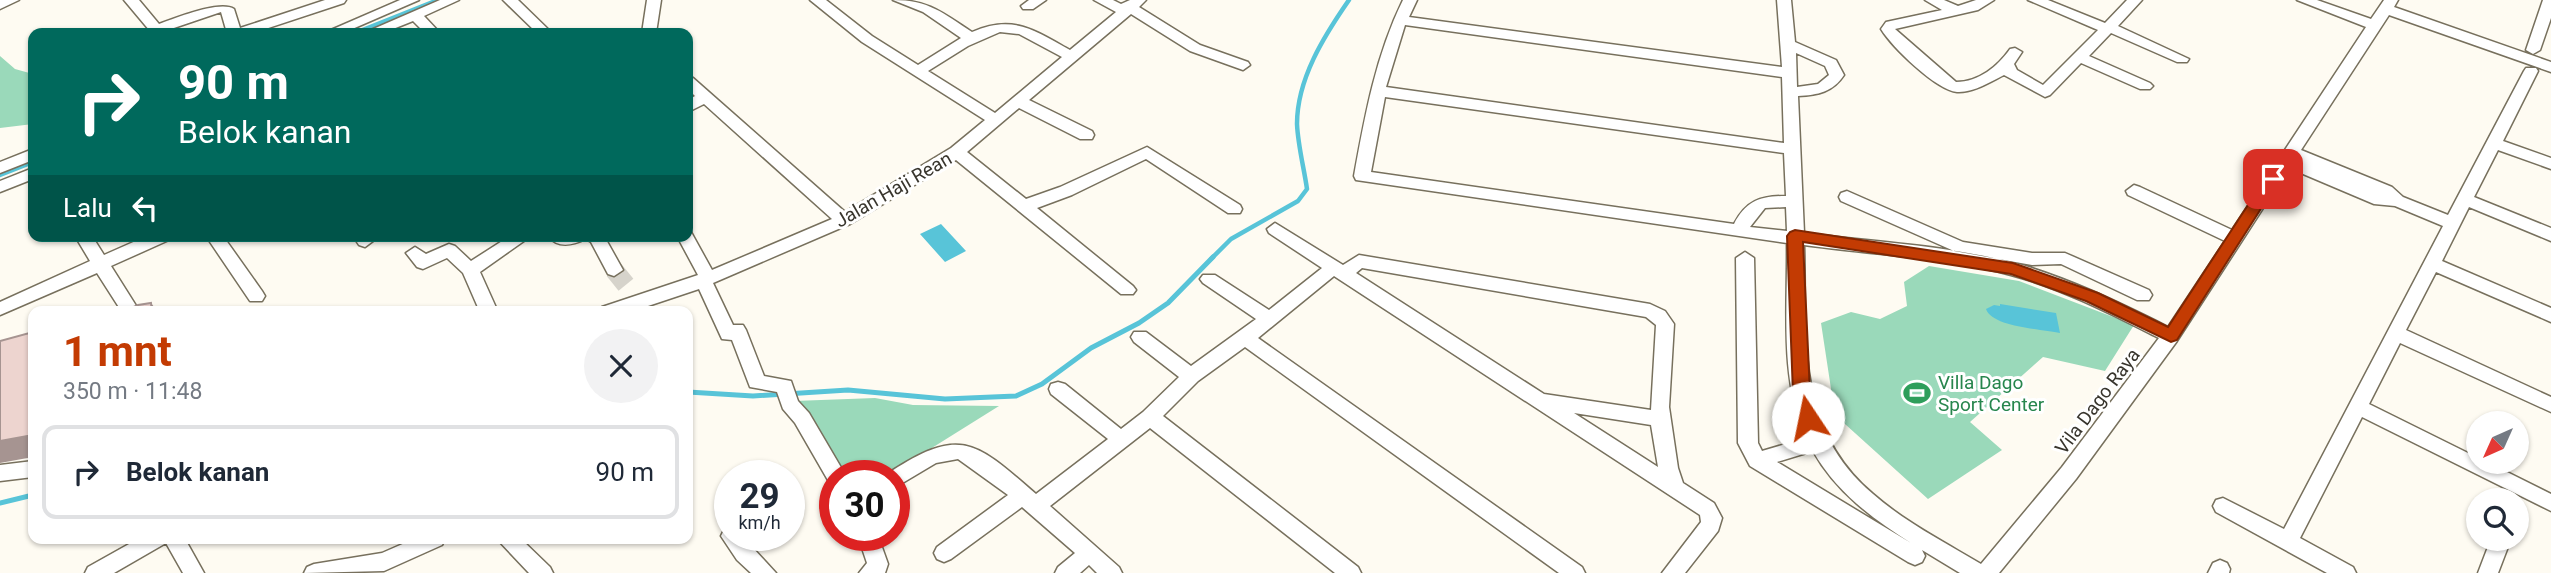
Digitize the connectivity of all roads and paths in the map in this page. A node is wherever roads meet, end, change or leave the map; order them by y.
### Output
1 (12, 0) edge
2 (131, 0) edge
3 (339, 0) edge
4 (452, 0) edge
5 (510, 0) edge
6 (654, 0) edge
7 (900, 0) edge
8 (1101, 0) edge
9 (1409, 0) edge
10 (1781, 0) edge
11 (1932, 0) edge
12 (1987, 0) edge
13 (2035, 0) edge
14 (2135, 0) edge
15 (2304, 0) edge
16 (828, 2) edge
17 (1135, 4) edge
18 (2388, 4) edge
19 (0, 5) edge
20 (414, 7) edge
21 (2549, 9) edge
22 (1955, 10) junction
23 (1399, 20) junction
24 (2375, 25) junction
25 (155, 28) edge
26 (164, 28) edge
27 (235, 28) edge
28 (252, 28) edge
29 (347, 28) edge
30 (379, 28) edge
31 (429, 28) edge
32 (540, 28) edge
33 (650, 28) edge
34 (2109, 28) junction
35 (972, 39) junction
36 (1788, 44) junction
37 (2551, 45) edge
38 (2015, 52) dead end
39 (1073, 57) junction
40 (2080, 57) junction
41 (2182, 58) dead end
42 (1243, 65) dead end
43 (2551, 67) edge
44 (2007, 68) junction
45 (918, 71) junction
46 (2531, 71) dead end
47 (1790, 73) junction
48 (693, 86) edge
49 (2145, 86) dead end
50 (1378, 91) junction
51 (1790, 92) junction
52 (704, 97) junction
53 (1020, 102) junction
54 (693, 104) edge
55 (997, 121) junction
56 (1086, 135) dead end
57 (2493, 143) junction
58 (1790, 149) junction
59 (957, 152) junction
60 (28, 156) edge
61 (2287, 156) junction
62 (2551, 164) edge
63 (0, 168) edge
64 (28, 175) edge
65 (0, 187) edge
66 (2134, 191) dead end
67 (1847, 197) dead end
68 (2466, 200) junction
69 (1793, 201) junction
70 (1022, 207) junction
71 (1234, 209) dead end
72 (844, 220) junction
73 (2454, 224) junction
74 (1275, 229) dead end
75 (1739, 231) junction
76 (2551, 235) edge
77 (1795, 236) junction
78 (2236, 239) junction
79 (86, 242) edge
80 (149, 242) edge
81 (218, 242) edge
82 (514, 242) edge
83 (599, 242) edge
84 (688, 242) edge
85 (415, 253) dead end
86 (1959, 253) junction
87 (1745, 258) dead end
88 (99, 264) junction
89 (2433, 264) junction
90 (470, 270) junction
91 (614, 270) tunnel mouth
92 (1339, 270) junction
93 (706, 279) junction
94 (1209, 279) dead end
95 (1126, 290) dead end
96 (2143, 295) dead end
97 (256, 296) dead end
98 (127, 306) edge
99 (486, 306) edge
100 (619, 306) edge
101 (0, 309) edge
102 (2551, 314) edge
103 (1268, 318) junction
104 (2396, 333) junction
105 (2171, 336) junction
106 (1140, 337) dead end
107 (1245, 338) junction
108 (1191, 376) junction
109 (1058, 388) dead end
110 (1537, 400) junction
111 (2551, 405) edge
112 (2358, 407) junction
113 (1150, 417) junction
114 (1659, 419) junction
115 (1121, 439) junction
116 (1818, 442) junction
117 (827, 460) edge
118 (1757, 460) junction
119 (28, 470) edge
120 (910, 470) edge
121 (0, 473) edge
122 (1675, 488) junction
123 (2507, 488) edge
124 (2529, 497) edge
125 (1030, 500) junction
126 (2551, 503) edge
127 (2223, 506) dead end
128 (2288, 541) junction
129 (148, 544) edge
130 (177, 544) edge
131 (426, 544) edge
132 (512, 544) edge
133 (742, 551) edge
134 (873, 551) edge
135 (2496, 551) edge
136 (944, 553) dead end
137 (1089, 553) junction
138 (1915, 556) dead end
139 (385, 567) edge
140 (95, 573) edge
141 (194, 573) edge
142 (314, 573) edge
143 (543, 573) edge
144 (766, 573) edge
145 (869, 573) edge
146 (1065, 573) edge
147 (1112, 573) edge
148 (1351, 573) edge
149 (1575, 573) edge
150 (1672, 573) edge
151 (1978, 573) edge
152 (1986, 573) edge
153 (2346, 573) edge
154 (2488, 573) edge

1 - 19 street
2 - 25 street
3 - 28 street
4 - 20 street
5 - 32 street
6 - 33 street
7 - 35 street
8 - 17 street
9 - 23 street
10 - 36 street
11 - 22 street
12 - 22 street
13 - 34 street
14 - 34 street
15 - 24 street
16 - 45 street
17 - 39 street, Jalan Haji Rean
17 - 42 street
18 - 24 street, Vila Dago Raya
18 - 43 street
20 - 29 street
20 - 30 street
20 - 31 street
21 - 37 street
22 - 44 street
23 - 47 street
23 - 50 street
24 - 61 street, Vila Dago Raya
26 - 27 street
34 - 40 street
34 - 41 street
35 - 39 street
35 - 45 street
36 - 47 street
36 - 51 street
38 - 44 street
39 - 53 street, Jalan Haji Rean
40 - 44 street
40 - 49 street
45 - 55 street
46 - 57 street
47 - 51 street
48 - 52 street
50 - 58 street
50 - 75 street
51 - 58 street
52 - 54 street
52 - 72 street
53 - 55 street, Jalan Haji Rean
53 - 56 street
55 - 59 street, Jalan Haji Rean
57 - 62 street
57 - 68 street
58 - 69 street
59 - 70 street
59 - 72 street, Jalan Haji Rean
60 - 63 street
61 - 73 street
61 - 78 street, Vila Dago Raya
64 - 65 street
66 - 78 street
67 - 86 street
68 - 73 street
68 - 76 street
69 - 75 street
69 - 77 street
70 - 71 street
70 - 95 street
72 - 93 street, Jalan Haji Rean
73 - 89 street
74 - 92 street
75 - 77 street
77 - 86 street
77 - 116 street
78 - 105 street, Vila Dago Raya
79 - 88 street
80 - 88 street
81 - 97 street
82 - 90 street
83 - 91 street
84 - 93 street
85 - 90 street
86 - 96 street
86 - 105 street
87 - 118 street
88 - 98 street
88 - 101 street
89 - 102 street
89 - 104 street
90 - 99 street
92 - 103 street
92 - 110 street
92 - 114 street
93 - 100 street, Jalan Haji Rean
93 - 117 street
94 - 103 street
103 - 107 street
104 - 111 street
104 - 112 street
105 - 152 street, Vila Dago Raya
106 - 108 street
107 - 108 street
107 - 149 street
108 - 113 street
109 - 115 street
110 - 114 street
110 - 122 street
112 - 123 street
112 - 128 street
113 - 115 street
113 - 148 street
114 - 122 street
115 - 125 street
116 - 118 street
116 - 151 street
118 - 138 street
119 - 121 street
120 - 125 street
122 - 150 street
124 - 126 street
125 - 136 street
125 - 137 street
127 - 128 street
128 - 153 street
129 - 140 street
130 - 141 street
131 - 139 street
132 - 143 street
133 - 144 street
134 - 145 street
135 - 154 street
137 - 146 street
137 - 147 street
139 - 142 street

